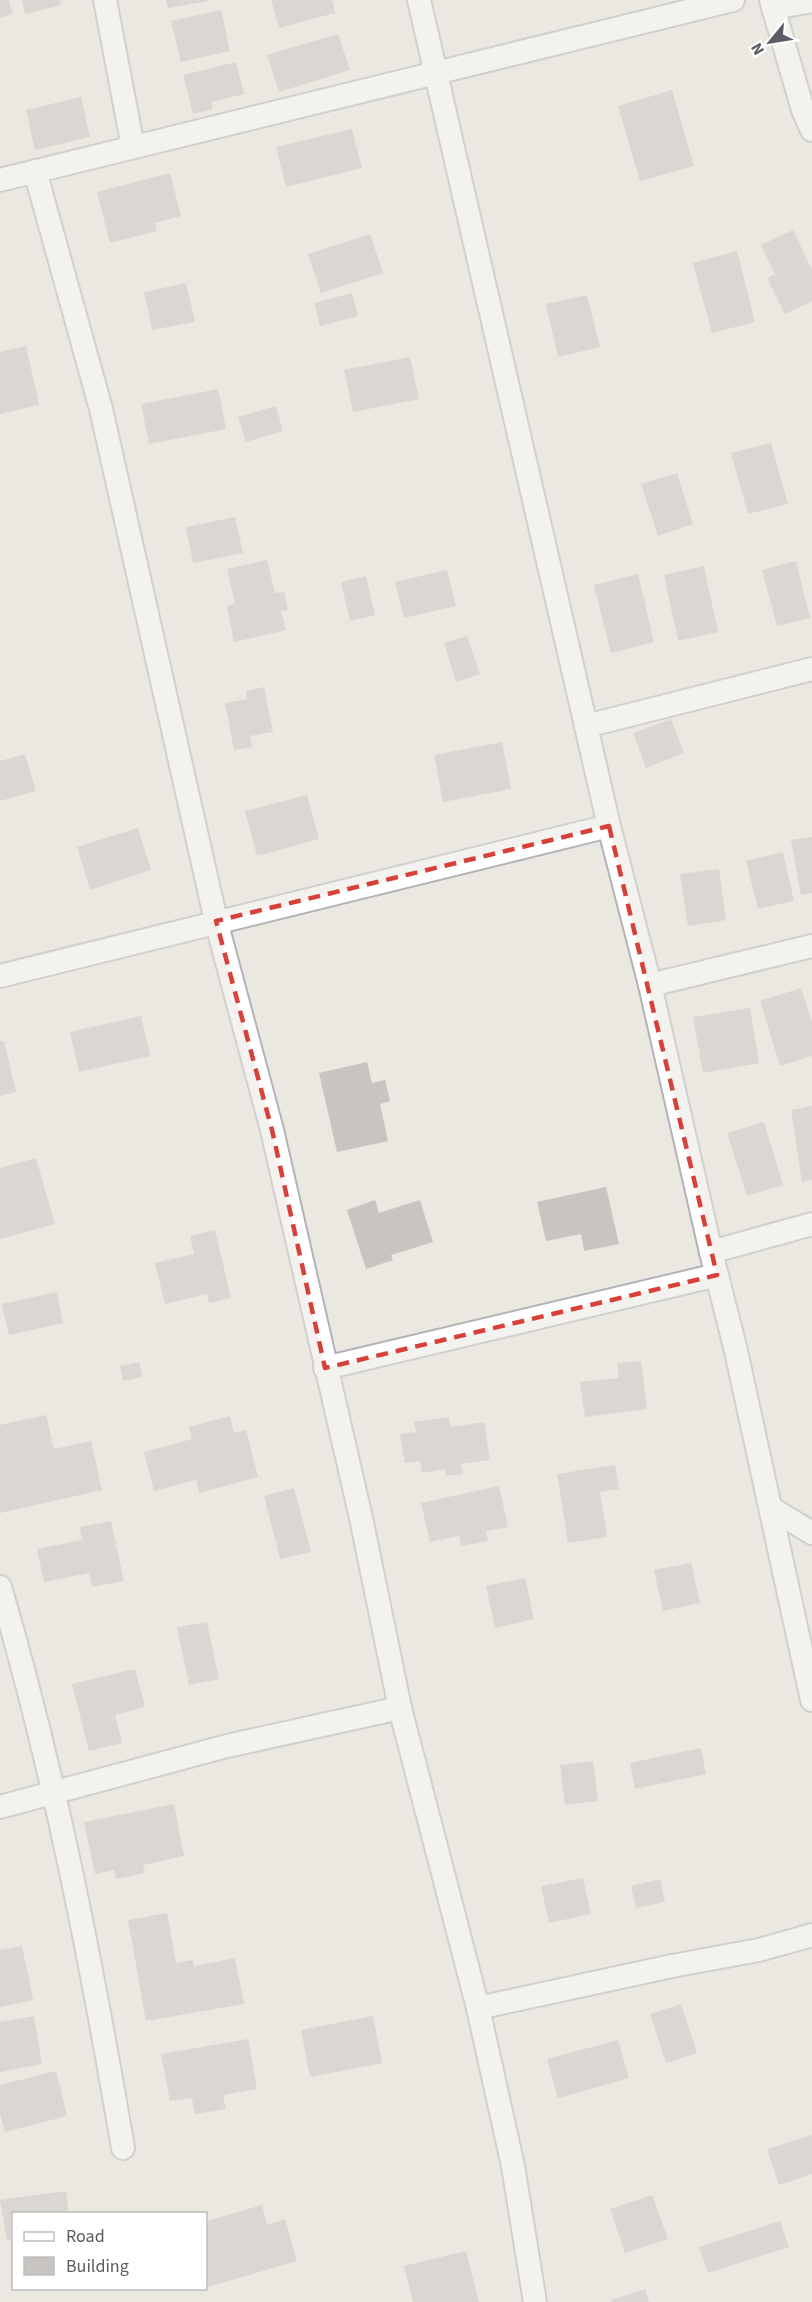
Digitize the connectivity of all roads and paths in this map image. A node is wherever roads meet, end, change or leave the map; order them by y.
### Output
1 (105, 0) edge
2 (419, 0) edge
3 (733, 0) edge
4 (812, 1) edge
5 (772, 4) edge
6 (435, 74) junction
7 (812, 130) edge
8 (133, 147) junction
9 (35, 171) junction
10 (0, 180) edge
11 (812, 669) edge
12 (586, 726) junction
13 (609, 826) junction
14 (216, 921) junction
15 (812, 946) edge
16 (0, 976) edge
17 (650, 985) junction
18 (812, 1224) edge
19 (711, 1252) junction
20 (717, 1275) junction
21 (325, 1368) junction
22 (772, 1509) junction
23 (812, 1533) edge
24 (0, 1587) edge
25 (812, 1700) edge
26 (400, 1708) junction
27 (54, 1792) junction
28 (0, 1807) edge
29 (812, 1935) edge
30 (478, 2008) junction
31 (123, 2148) dead end
32 (535, 2302) edge

1 - 8 street
2 - 6 street
3 - 6 street
4 - 5 street
5 - 7 street
6 - 8 street
6 - 12 street
8 - 9 street
9 - 10 street
9 - 14 street
11 - 12 street
12 - 13 street
13 - 14 street
13 - 17 street
14 - 16 street
14 - 21 street
15 - 17 street
17 - 19 street
18 - 19 street
19 - 20 street
20 - 21 street
20 - 22 street
21 - 26 street
22 - 23 street
22 - 25 street
24 - 27 street
26 - 27 street
26 - 30 street
27 - 28 street
27 - 31 street
29 - 30 street
30 - 32 street

